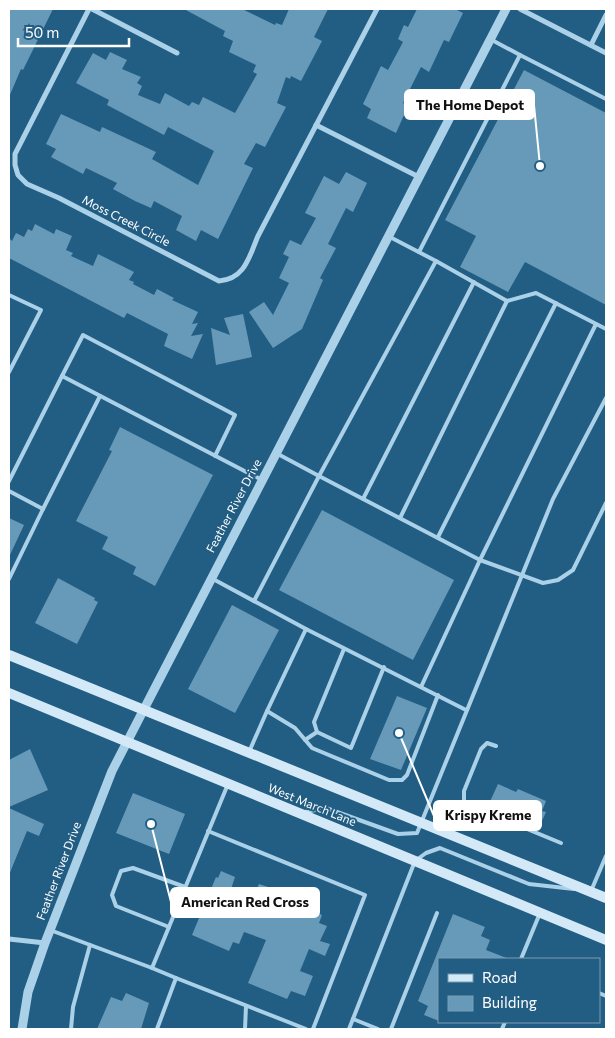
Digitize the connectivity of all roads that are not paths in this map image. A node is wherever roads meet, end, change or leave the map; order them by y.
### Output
1 (90, 9) edge
2 (377, 9) edge
3 (506, 9) edge
4 (520, 9) edge
5 (606, 15) edge
6 (490, 40) junction
7 (590, 45) junction
8 (177, 53) dead end
9 (606, 54) edge
10 (520, 55) junction
11 (606, 100) edge
12 (316, 124) junction
13 (419, 178) junction
14 (388, 236) junction
15 (419, 252) junction
16 (436, 261) junction
17 (474, 282) junction
18 (9, 295) edge
19 (508, 301) junction
20 (556, 303) junction
21 (596, 324) junction
22 (606, 330) edge
23 (9, 372) edge
24 (62, 376) junction
25 (100, 396) junction
26 (606, 398) edge
27 (276, 453) junction
28 (215, 456) junction
29 (319, 476) junction
30 (9, 480) edge
31 (262, 480) junction
32 (9, 491) edge
33 (363, 499) junction
34 (606, 504) edge
35 (43, 509) junction
36 (400, 518) junction
37 (438, 538) junction
38 (480, 560) junction
39 (521, 574) junction
40 (210, 578) junction
41 (9, 579) edge
42 (254, 601) junction
43 (306, 629) junction
44 (344, 649) junction
45 (9, 655) edge
46 (384, 668) junction
47 (421, 687) junction
48 (9, 693) edge
49 (438, 695) junction
50 (143, 710) junction
51 (466, 710) junction
52 (267, 711) junction
53 (317, 732) junction
54 (305, 740) junction
55 (127, 741) junction
56 (496, 746) dead end
57 (248, 754) junction
58 (228, 784) junction
59 (300, 813) junction
60 (420, 824) junction
61 (208, 831) junction
62 (561, 843) dead end
63 (606, 856) edge
64 (416, 861) junction
65 (185, 887) junction
66 (590, 892) junction
67 (606, 898) edge
68 (437, 913) dead end
69 (540, 913) junction
70 (169, 927) junction
71 (49, 930) junction
72 (9, 939) edge
73 (606, 940) edge
74 (44, 943) junction
75 (90, 945) junction
76 (521, 958) edge
77 (152, 968) junction
78 (176, 978) junction
79 (246, 1006) junction
80 (353, 1019) junction
81 (22, 1029) edge
82 (71, 1029) edge
83 (157, 1029) edge
84 (245, 1029) edge
85 (306, 1029) edge
86 (313, 1029) edge
87 (349, 1029) edge
88 (378, 1029) edge
89 (391, 1029) edge

1 - 8 street
1 - 12 street, Moss Creek Circle
2 - 12 street, Moss Creek Circle
3 - 6 street, Feather River Drive
4 - 7 street
5 - 7 street
6 - 10 lane
6 - 13 street, Feather River Drive
7 - 9 street
10 - 11 lane
10 - 15 lane
12 - 13 street
13 - 14 street, Feather River Drive
14 - 15 lane
14 - 27 street, Feather River Drive
15 - 16 lane
16 - 17 lane
16 - 29 lane
17 - 19 lane
17 - 33 lane
18 - 23 lane
19 - 20 lane
19 - 36 lane
20 - 21 lane
20 - 37 lane
21 - 22 lane
21 - 38 lane
24 - 25 lane
24 - 28 lane
24 - 30 lane
25 - 28 lane
25 - 35 lane
26 - 39 lane
27 - 29 lane
27 - 31 street, Feather River Drive
28 - 31 lane
29 - 33 lane
29 - 42 lane
31 - 40 street, Feather River Drive
32 - 35 lane
33 - 36 lane
34 - 39 lane
35 - 41 lane
36 - 37 lane
37 - 38 lane
38 - 39 lane
38 - 47 lane
39 - 51 lane
40 - 42 lane
40 - 50 street, Feather River Drive
42 - 43 lane
43 - 44 lane
43 - 52 lane
44 - 46 lane
44 - 53 lane
45 - 50 main road, West March Lane
46 - 47 lane
46 - 53 lane
47 - 49 lane
48 - 55 main road, West March Lane
49 - 51 lane
49 - 54 lane
50 - 55 street, Feather River Drive
50 - 57 main road, West March Lane
51 - 60 lane
52 - 54 lane
52 - 57 lane
53 - 54 lane
55 - 58 main road, West March Lane
55 - 71 street, Feather River Drive
56 - 62 lane
57 - 60 main road, West March Lane
58 - 59 main road, West March Lane
58 - 61 lane
59 - 60 lane
59 - 64 main road, West March Lane
60 - 66 main road, West March Lane
61 - 65 lane
61 - 86 lane
63 - 66 lane
64 - 66 lane
64 - 69 main road, West March Lane
64 - 80 lane
65 - 70 lane
65 - 70 lane
66 - 67 main road, West March Lane
68 - 89 lane
69 - 73 main road, West March Lane
69 - 76 lane
70 - 77 lane
71 - 74 street, Feather River Drive
71 - 75 lane
72 - 74 street
74 - 81 street, Feather River Drive
75 - 77 lane
75 - 82 lane
77 - 78 lane
78 - 79 lane
78 - 83 lane
79 - 84 lane
79 - 85 lane
80 - 87 lane
80 - 88 lane

